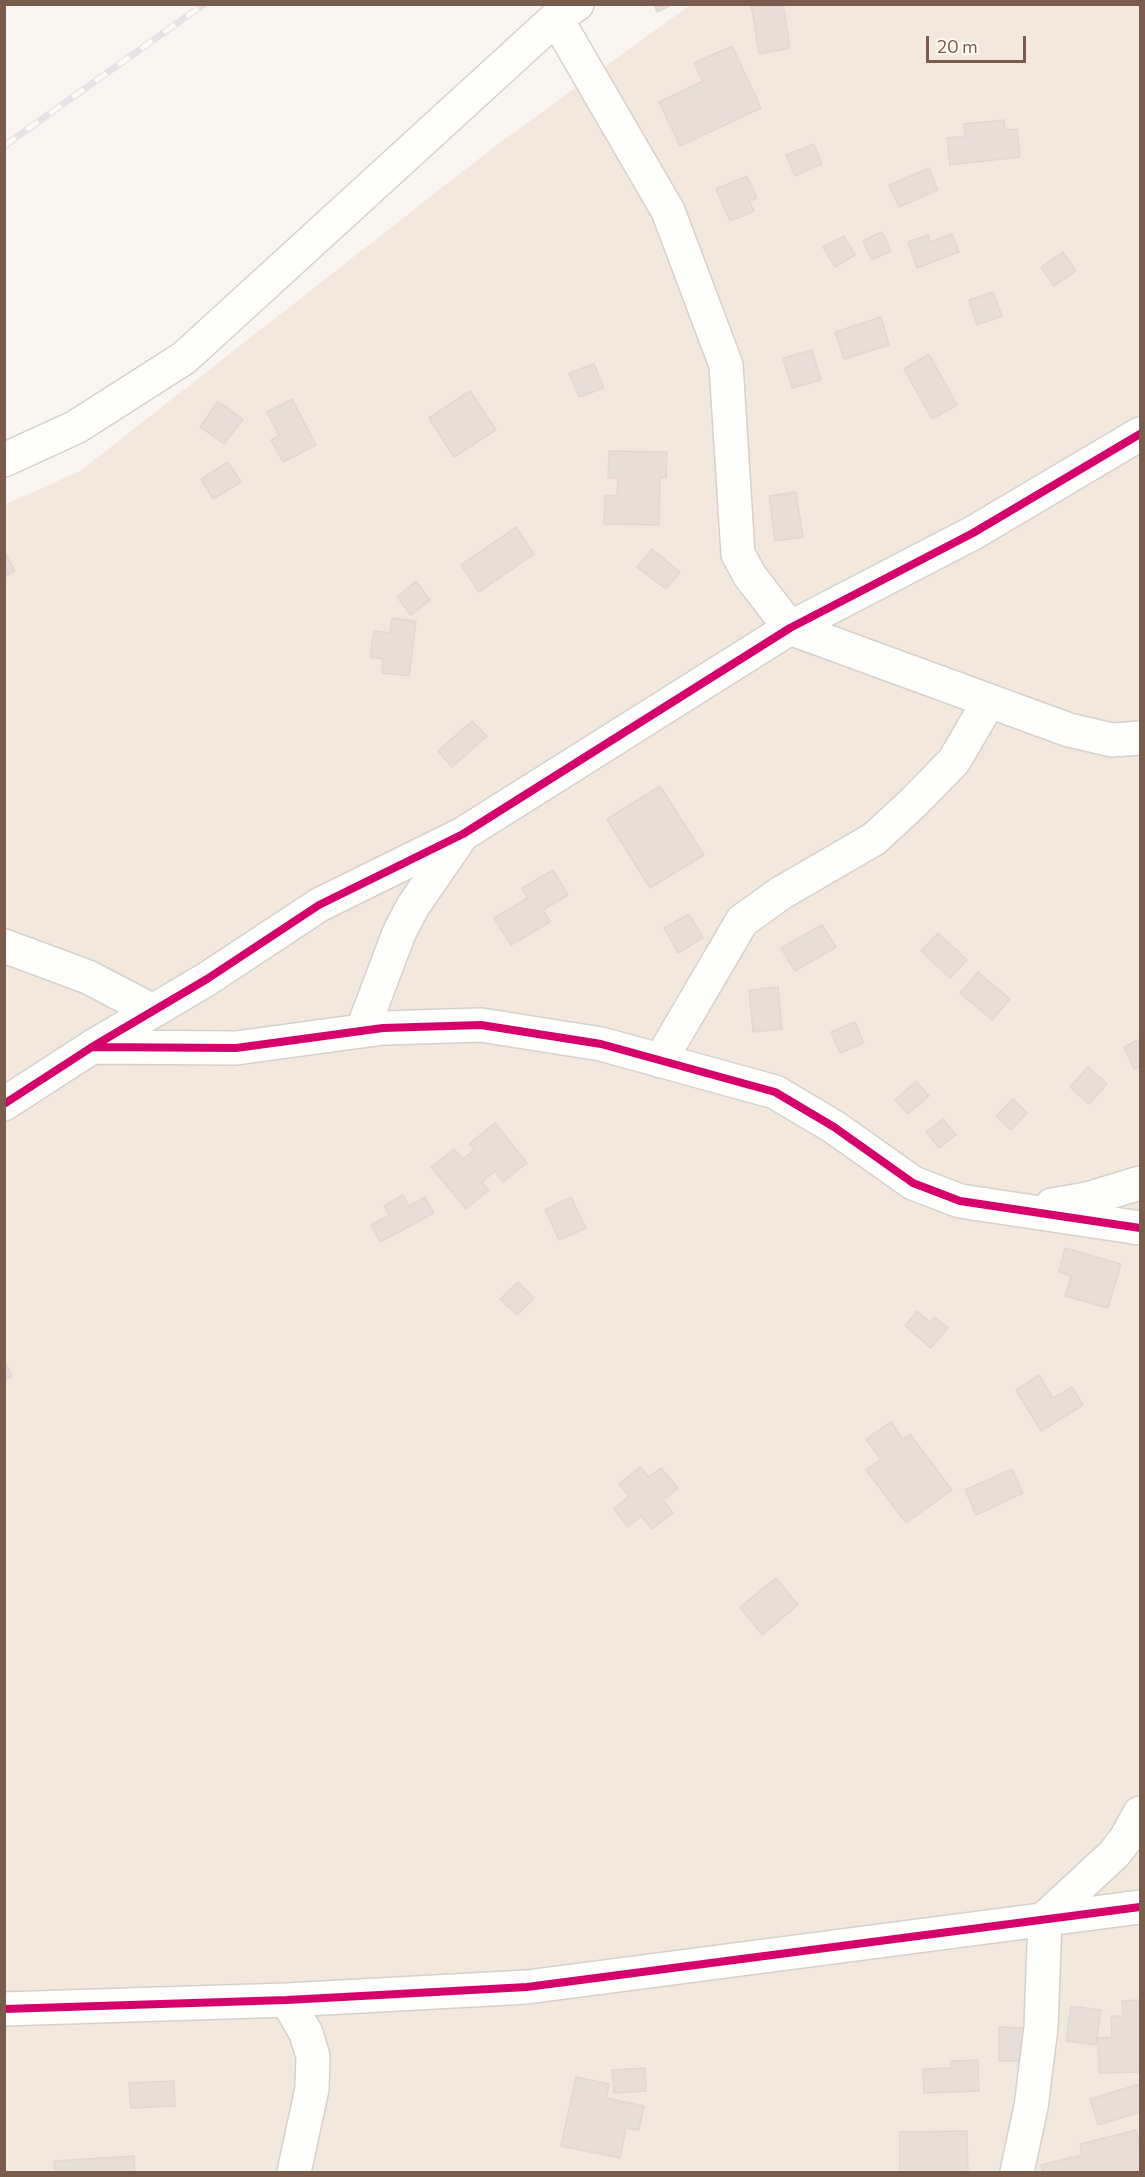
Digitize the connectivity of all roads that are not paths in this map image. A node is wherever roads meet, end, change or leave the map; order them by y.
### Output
1 (566, 11) edge
2 (1140, 434) edge
3 (4, 460) edge
4 (790, 628) junction
5 (989, 701) junction
6 (1140, 738) edge
7 (463, 834) junction
8 (4, 946) edge
9 (153, 1011) junction
10 (362, 1031) junction
11 (92, 1047) junction
12 (660, 1061) junction
13 (4, 1104) edge
14 (1140, 1183) edge
15 (1023, 1209) junction
16 (1140, 1228) edge
17 (1140, 1813) edge
18 (1140, 1907) edge
19 (1045, 1918) junction
20 (287, 2000) junction
21 (4, 2009) edge
22 (294, 2172) edge
23 (1017, 2172) edge

1 - 3 street
1 - 4 street
2 - 4 street
4 - 5 street
4 - 7 street
5 - 6 street
5 - 12 street
7 - 9 street
7 - 10 street
8 - 9 street
9 - 11 street
10 - 11 street
10 - 12 street
11 - 13 street
12 - 15 street
14 - 15 street
15 - 16 street
17 - 19 street
18 - 19 street
19 - 20 street
19 - 23 street
20 - 21 street
20 - 22 street

